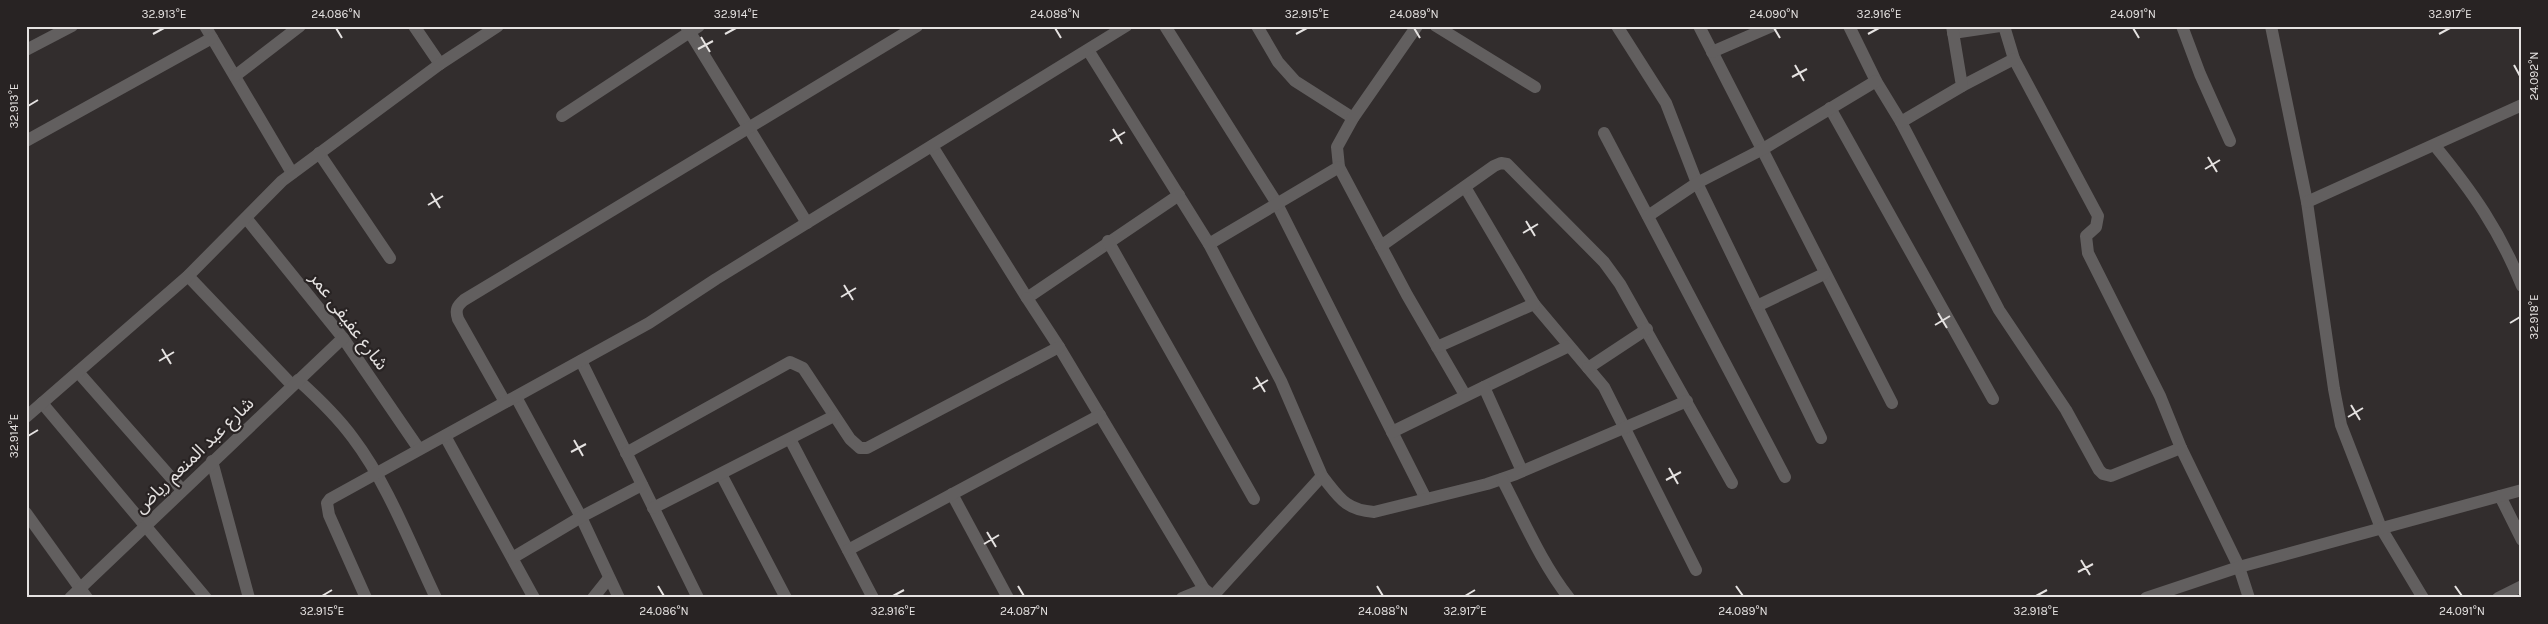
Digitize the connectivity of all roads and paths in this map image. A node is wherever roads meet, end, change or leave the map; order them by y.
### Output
1 (72, 26) edge
2 (205, 26) edge
3 (300, 26) edge
4 (414, 26) edge
5 (498, 26) edge
6 (917, 26) edge
7 (1126, 26) edge
8 (1165, 26) edge
9 (1257, 26) edge
10 (1417, 26) edge
11 (1436, 26) edge
12 (1617, 26) edge
13 (1699, 26) edge
14 (1849, 26) edge
15 (2000, 26) edge
16 (2004, 26) edge
17 (2182, 26) edge
18 (2271, 26) edge
19 (1770, 27) edge
20 (692, 28) edge
21 (1953, 30) edge
22 (212, 38) junction
23 (26, 50) edge
24 (1088, 50) junction
25 (1712, 52) junction
26 (2014, 59) junction
27 (440, 64) junction
28 (235, 76) junction
29 (1876, 81) junction
30 (1962, 86) junction
31 (1535, 87) dead end
32 (2522, 105) edge
33 (1830, 108) junction
34 (562, 116) dead end
35 (1352, 118) junction
36 (1901, 122) junction
37 (751, 128) junction
38 (1604, 132) dead end
39 (26, 141) edge
40 (2230, 141) dead end
41 (932, 146) junction
42 (2435, 146) junction
43 (1763, 149) junction
44 (319, 153) junction
45 (1339, 167) junction
46 (292, 173) junction
47 (1697, 183) junction
48 (1465, 187) junction
49 (1180, 195) junction
50 (1276, 202) junction
51 (2307, 202) junction
52 (1648, 216) junction
53 (246, 218) junction
54 (807, 223) junction
55 (1108, 242) junction
56 (1209, 244) junction
57 (1381, 246) junction
58 (390, 258) dead end
59 (1824, 274) junction
60 (188, 276) junction
61 (2522, 286) edge
62 (1027, 298) junction
63 (1534, 304) junction
64 (1757, 306) junction
65 (1647, 329) junction
66 (343, 338) junction
67 (1569, 346) junction
68 (1059, 347) junction
69 (1437, 347) junction
70 (580, 361) junction
71 (1588, 368) junction
72 (78, 372) junction
73 (295, 382) junction
74 (1484, 387) junction
75 (1465, 395) junction
76 (1993, 399) dead end
77 (510, 400) junction
78 (1687, 401) junction
79 (42, 403) junction
80 (1892, 403) dead end
81 (1100, 415) junction
82 (834, 416) junction
83 (26, 417) edge
84 (1623, 428) junction
85 (1392, 432) junction
86 (445, 436) junction
87 (1821, 438) dead end
88 (790, 439) junction
89 (2181, 448) junction
90 (419, 449) junction
91 (626, 453) junction
92 (212, 461) junction
93 (376, 472) junction
94 (1522, 472) junction
95 (721, 474) junction
96 (1322, 476) junction
97 (1785, 477) dead end
98 (1502, 479) junction
99 (1732, 483) dead end
100 (642, 485) junction
101 (182, 490) junction
102 (2522, 490) edge
103 (952, 494) junction
104 (2500, 496) junction
105 (1254, 499) dead end
106 (1426, 499) junction
107 (653, 508) junction
108 (26, 513) edge
109 (581, 517) junction
110 (145, 526) junction
111 (2381, 528) junction
112 (2522, 540) edge
113 (848, 550) junction
114 (514, 557) junction
115 (2239, 567) junction
116 (1696, 570) dead end
117 (609, 578) junction
118 (2522, 586) edge
119 (84, 593) edge
120 (1210, 594) edge
121 (70, 598) edge
122 (206, 598) edge
123 (249, 598) edge
124 (366, 598) edge
125 (436, 598) edge
126 (534, 598) edge
127 (593, 598) edge
128 (619, 598) edge
129 (698, 598) edge
130 (786, 598) edge
131 (874, 598) edge
132 (1008, 598) edge
133 (1182, 598) edge
134 (1569, 598) edge
135 (2146, 598) edge
136 (2249, 598) edge
137 (2423, 598) edge
138 (2498, 598) edge

1 - 23 street
2 - 22 street
3 - 28 street
4 - 27 street
5 - 27 street
6 - 37 street
7 - 24 street
8 - 50 street
9 - 35 street
10 - 35 street
11 - 31 street
12 - 47 street
13 - 25 street
14 - 29 street
15 - 21 street
16 - 26 street
17 - 40 street
18 - 51 street
19 - 25 street
20 - 34 street
20 - 37 street
21 - 30 street
22 - 28 street
22 - 39 street
24 - 41 street
24 - 49 street
25 - 43 street
26 - 30 street
26 - 89 street
27 - 44 street
28 - 46 street
29 - 33 street
29 - 36 street
30 - 36 street
32 - 42 street
33 - 43 street
33 - 76 street
35 - 45 street
36 - 89 street
37 - 54 street
37 - 77 street
38 - 52 street
41 - 54 street
41 - 62 street
42 - 51 street
42 - 61 street
43 - 47 street
43 - 59 street
44 - 46 street
44 - 58 street
45 - 50 street
45 - 57 street
46 - 53 street
47 - 52 street
47 - 64 street
48 - 57 street
48 - 63 street
48 - 65 street
49 - 55 street
49 - 56 street
50 - 56 street
50 - 85 street
51 - 111 street
52 - 97 street
53 - 60 street
53 - 66 street, شارع عفيفى عمر
54 - 70 street
55 - 62 street
55 - 105 street
56 - 96 street
57 - 69 street
59 - 64 street
59 - 80 street
60 - 72 street
60 - 73 street
62 - 68 street
63 - 67 street
63 - 69 street
64 - 87 street
65 - 71 street
65 - 78 street
66 - 73 street, شارع عبد المنعم رياض
66 - 90 street, شارع عفيفى عمر
67 - 71 street
67 - 74 street
68 - 81 street
68 - 82 street
69 - 75 street
70 - 77 street
70 - 91 street
71 - 84 street
72 - 79 street
72 - 101 street
73 - 92 street, شارع عبد المنعم رياض
73 - 93 street
74 - 75 street
74 - 94 street
75 - 85 street
77 - 86 street
77 - 109 street
78 - 84 street
78 - 99 street
79 - 83 street
79 - 110 street
81 - 103 street
81 - 120 street
82 - 88 street
82 - 91 street
84 - 94 street
84 - 116 street
85 - 106 street
86 - 90 street
86 - 114 street
88 - 95 street
88 - 113 street
89 - 115 street
90 - 93 street
91 - 100 street
92 - 101 street, شارع عبد المنعم رياض
92 - 123 street
93 - 124 street
93 - 125 street
94 - 98 street
95 - 107 street
95 - 130 street
96 - 106 street
96 - 120 street
98 - 106 street
98 - 134 street
100 - 107 street
100 - 109 street
101 - 110 street, شارع عبد المنعم رياض
102 - 104 street
103 - 113 street
103 - 132 street
104 - 111 street
104 - 112 street
107 - 129 street
108 - 119 street
109 - 114 street
109 - 117 street
110 - 119 street, شارع عبد المنعم رياض
110 - 122 street
111 - 115 street
111 - 137 street
113 - 131 street
114 - 126 street
115 - 135 street
115 - 136 street
117 - 127 street
117 - 128 street
118 - 138 street
119 - 121 street, شارع عبد المنعم رياض
120 - 133 street

